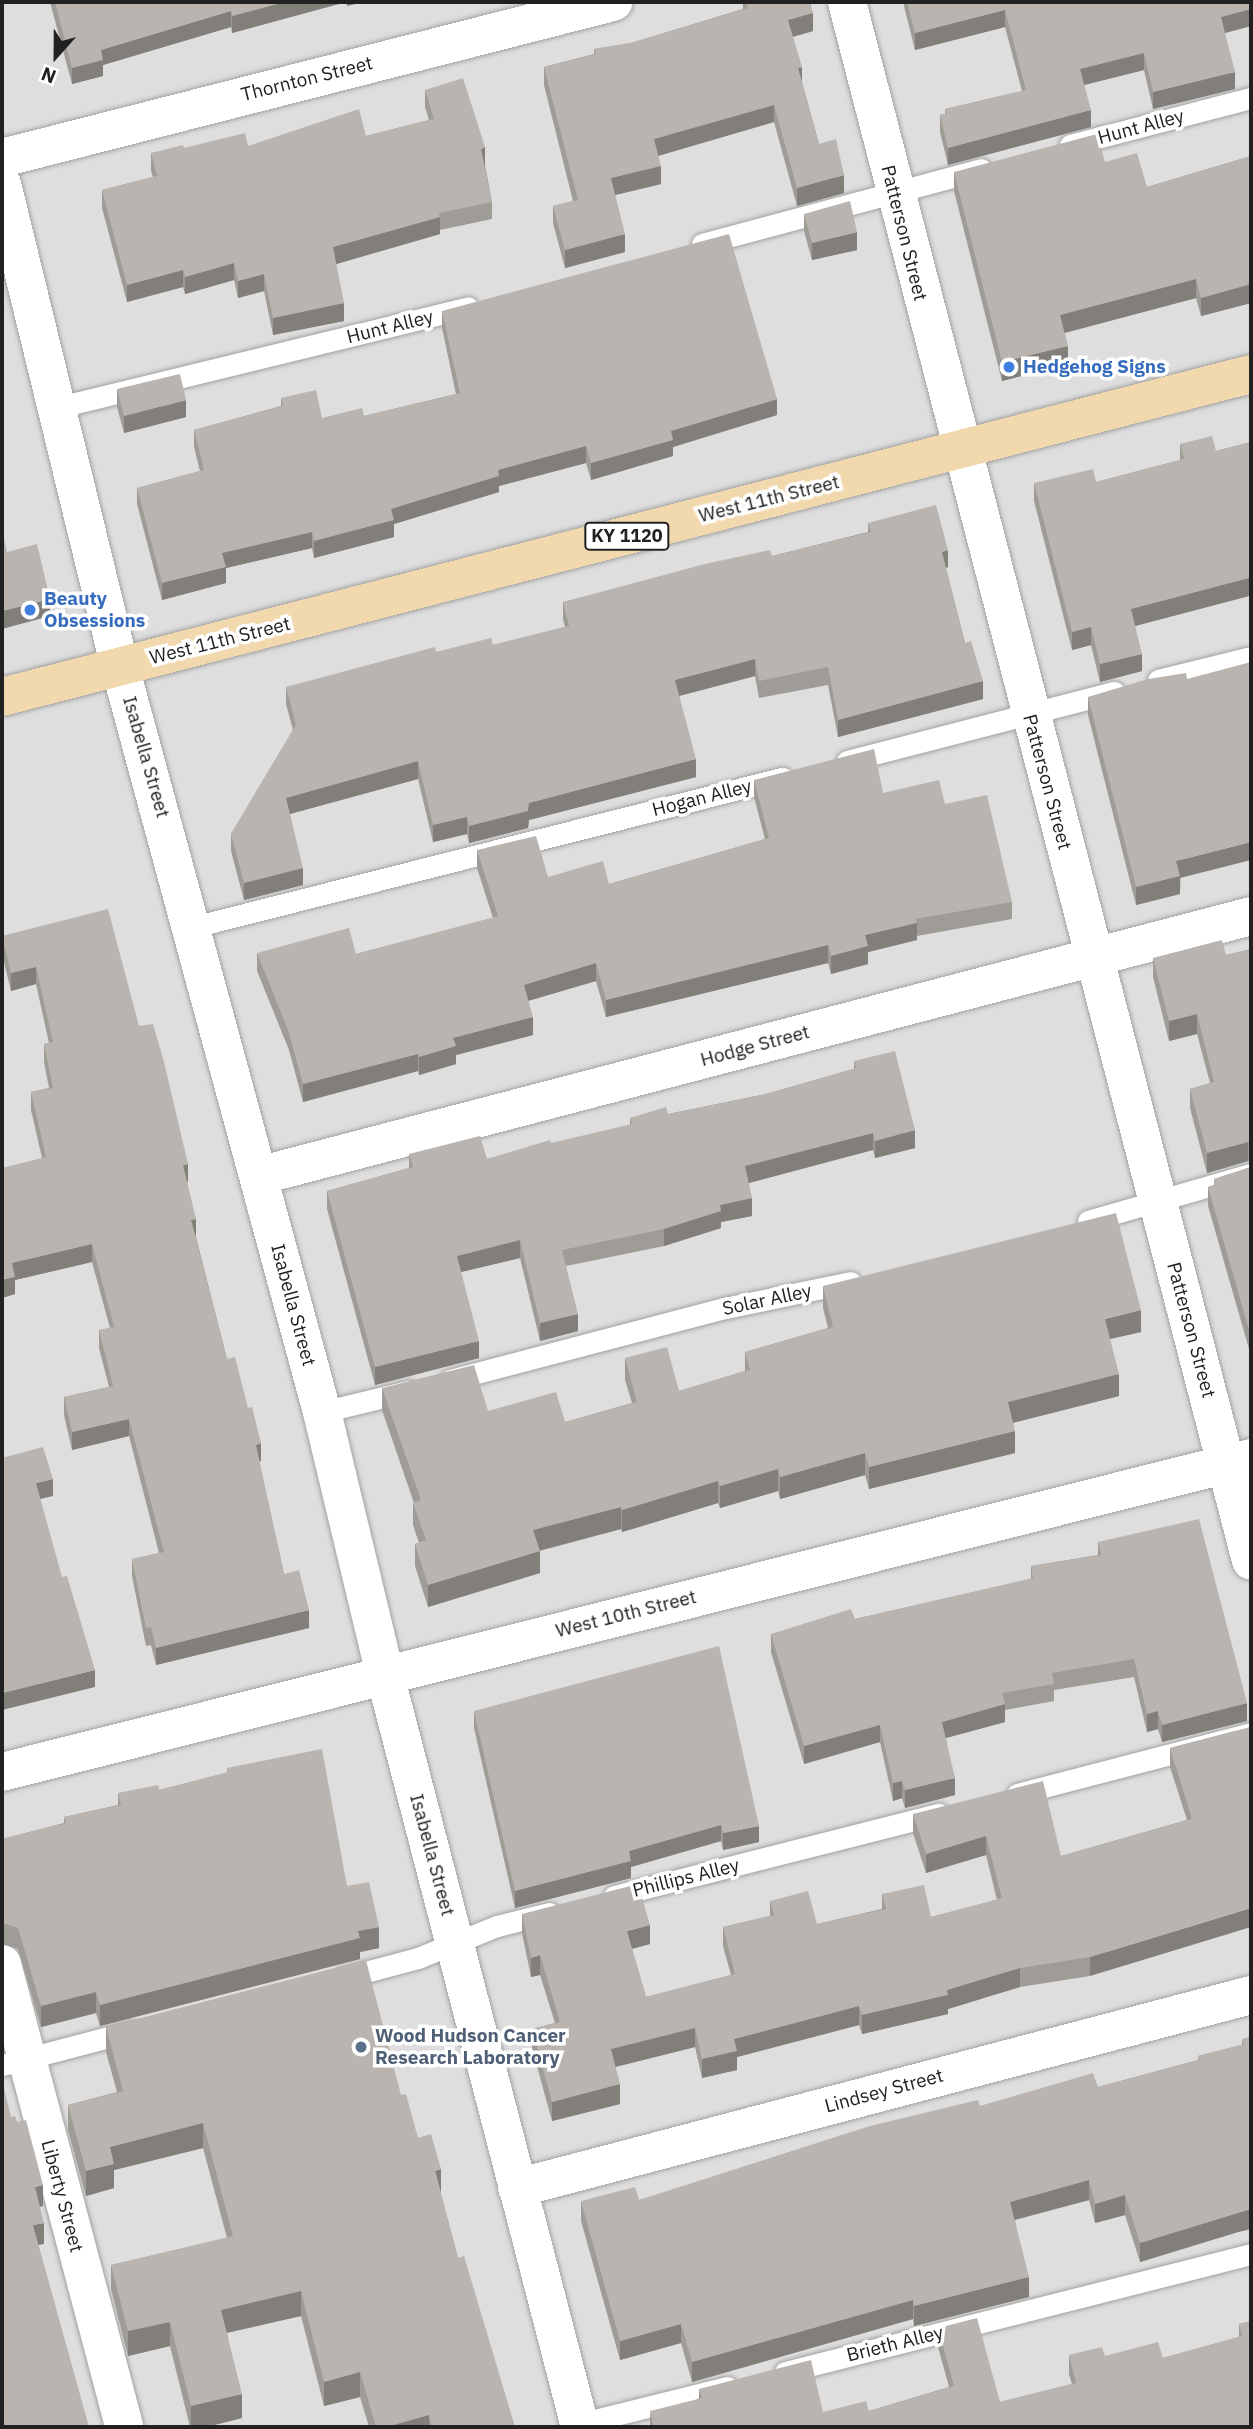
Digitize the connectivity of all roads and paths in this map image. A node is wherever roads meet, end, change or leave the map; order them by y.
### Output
1 (613, 2) edge
2 (847, 2) edge
3 (1251, 97) edge
4 (1052, 150) edge
5 (2, 158) edge
6 (999, 164) edge
7 (2, 184) edge
8 (893, 192) junction
9 (681, 249) edge
10 (483, 303) edge
11 (1251, 374) edge
12 (55, 408) junction
13 (960, 450) junction
14 (1251, 657) edge
15 (120, 667) junction
16 (2, 697) edge
17 (1030, 714) junction
18 (828, 766) edge
19 (801, 773) edge
20 (1251, 916) edge
21 (194, 927) junction
22 (1093, 956) junction
23 (1251, 1174) edge
24 (258, 1177) junction
25 (1157, 1199) junction
26 (1064, 1227) edge
27 (870, 1277) edge
28 (322, 1412) junction
29 (1239, 1461) edge
30 (1251, 1561) edge
31 (384, 1675) junction
32 (1251, 1733) edge
33 (2, 1772) edge
34 (1000, 1798) edge
35 (960, 1808) edge
36 (591, 1902) edge
37 (564, 1909) edge
38 (455, 1942) junction
39 (2, 1964) edge
40 (326, 1982) edge
41 (1251, 1995) edge
42 (155, 2025) edge
43 (13, 2062) edge
44 (517, 2188) junction
45 (1251, 2254) edge
46 (576, 2426) edge
47 (124, 2427) edge

1 - 5 street, Thornton Street
2 - 8 street, Patterson Street
3 - 4 lane, Hunt Alley
6 - 8 lane
7 - 12 street, Isabella Street
8 - 9 lane
8 - 13 street, Patterson Street
10 - 12 lane, Hunt Alley
11 - 13 main road, West 11th Street / KY 1120
12 - 15 street, Isabella Street
13 - 15 main road, West 11th Street / KY 1120
13 - 17 street, Patterson Street
14 - 17 lane
15 - 16 main road, West 11th Street / KY 1120
15 - 21 street, Isabella Street
17 - 18 lane
17 - 22 street, Patterson Street
19 - 21 lane, Hogan Alley
20 - 22 street, Hodge Street
21 - 24 street, Isabella Street
22 - 24 street, Hodge Street
22 - 25 street, Patterson Street
23 - 25 lane
24 - 28 street, Isabella Street
25 - 26 lane
25 - 29 street, Patterson Street
27 - 28 lane, Solar Alley
28 - 31 street, Isabella Street
29 - 30 street, Patterson Street
29 - 31 street, West 10th Street
31 - 33 street, West 10th Street
31 - 38 street, Isabella Street
32 - 34 lane
35 - 36 lane, Phillips Alley
37 - 38 lane
38 - 40 lane
38 - 44 street, Isabella Street
39 - 43 street, Liberty Street
41 - 44 street, Lindsey Street
42 - 43 lane
43 - 47 street, Liberty Street
44 - 46 street, Isabella Street
45 - 46 lane, Brieth Alley

